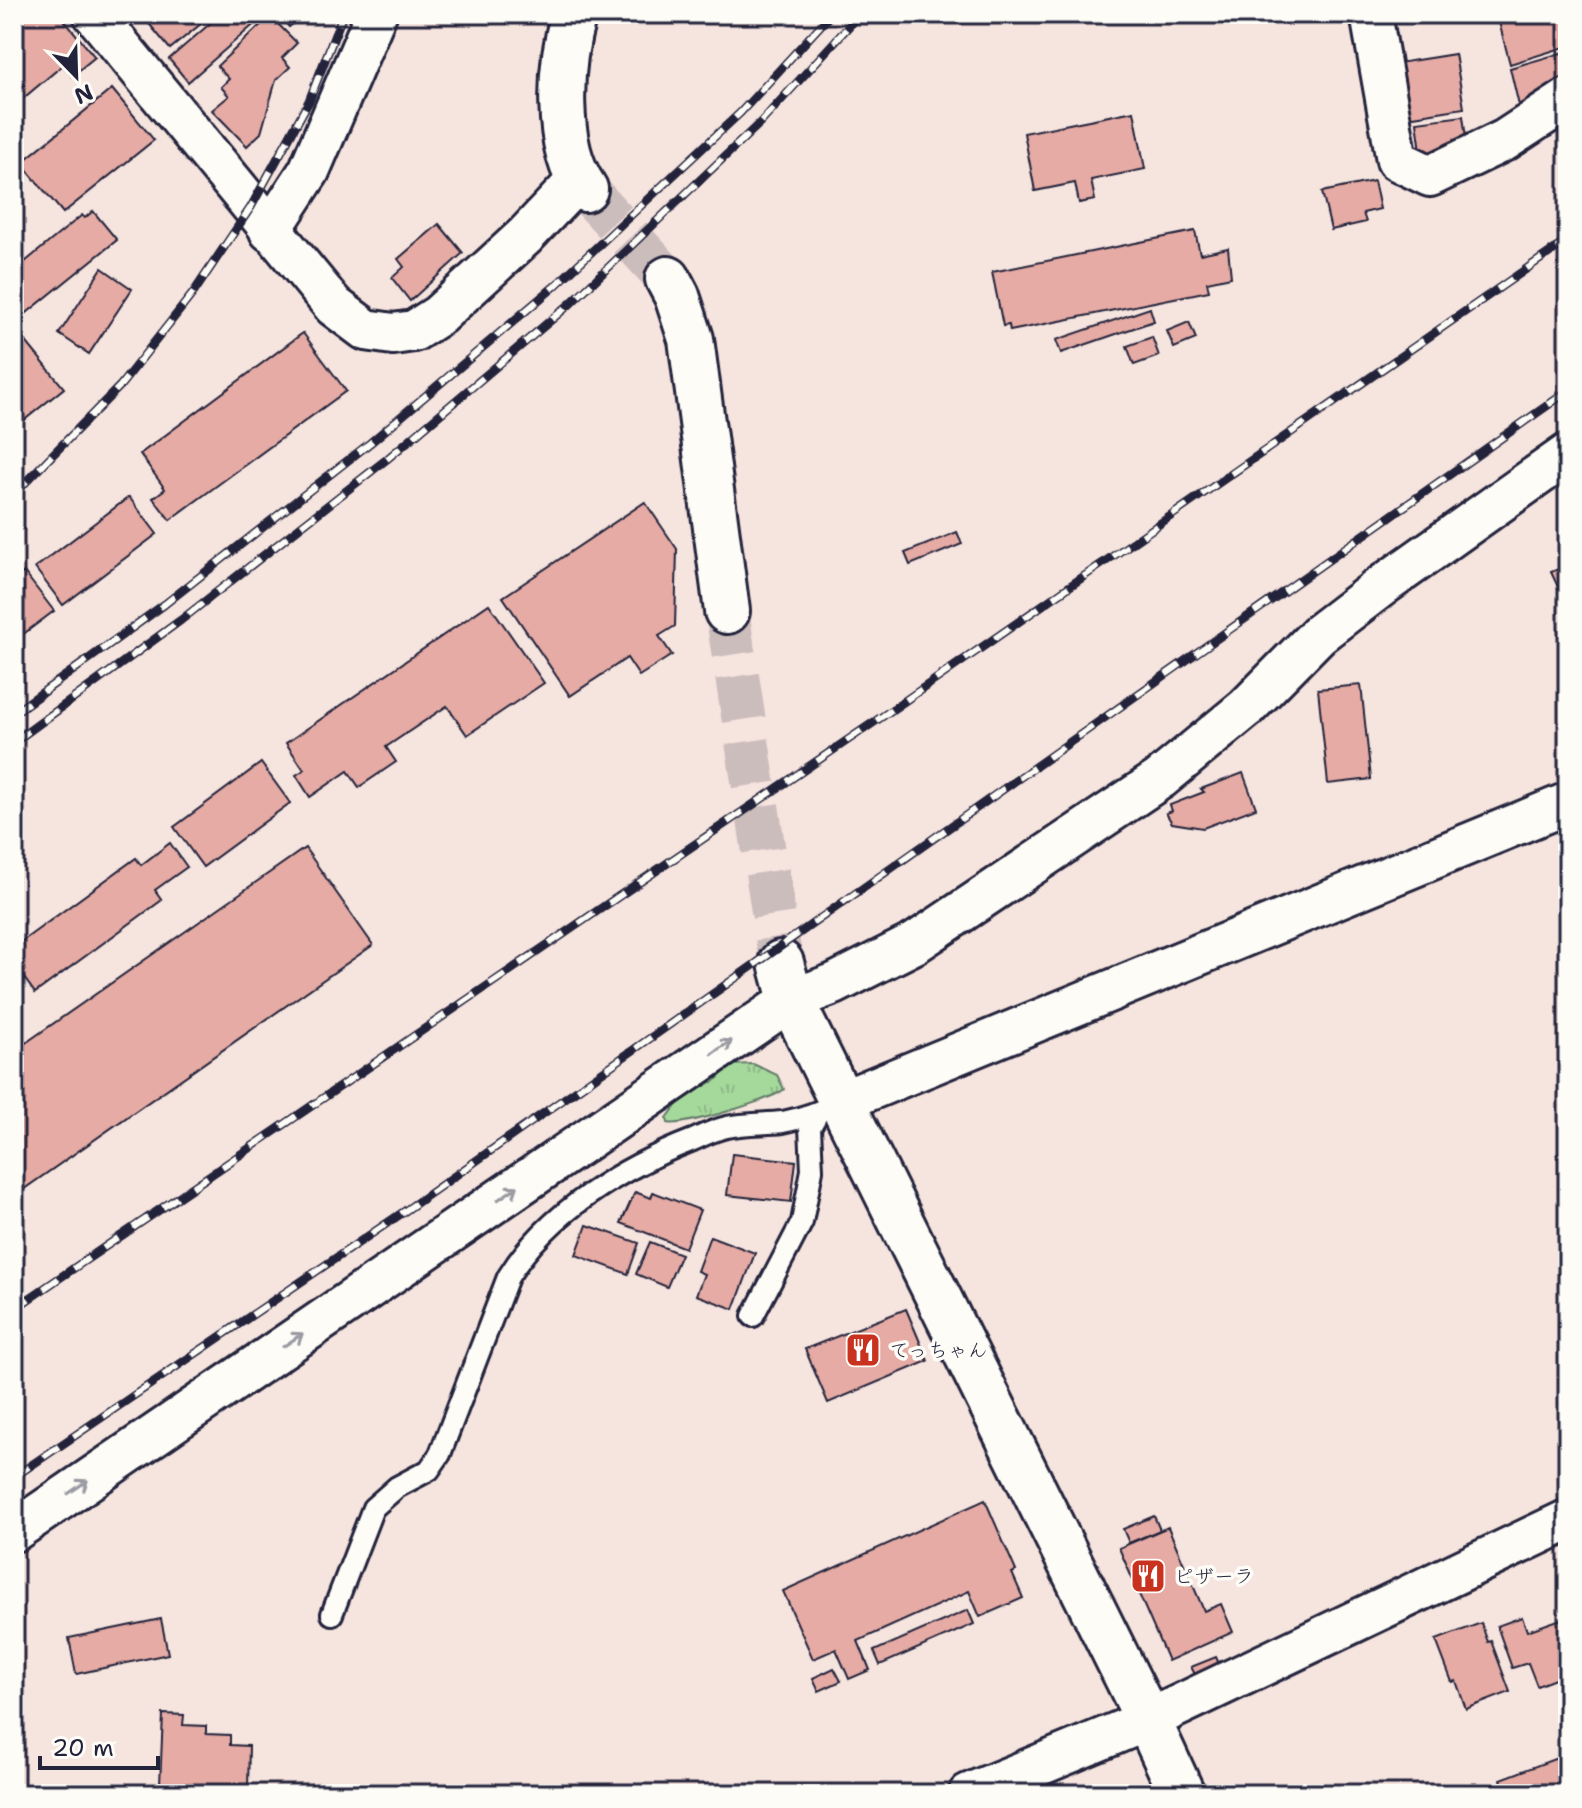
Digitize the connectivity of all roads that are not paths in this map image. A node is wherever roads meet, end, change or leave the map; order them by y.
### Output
1 (376, 14) edge
2 (574, 14) edge
3 (1371, 14) edge
4 (102, 17) edge
5 (1568, 99) edge
6 (582, 185) joint
7 (270, 231) junction
8 (668, 279) tunnel mouth
9 (1568, 454) edge
10 (727, 611) tunnel mouth
11 (1568, 803) edge
12 (786, 982) junction
13 (829, 1107) junction
14 (753, 1316) dead end
15 (1568, 1520) edge
16 (14, 1531) edge
17 (332, 1614) dead end
18 (1148, 1720) junction
19 (969, 1794) edge
20 (1182, 1794) edge

1 - 7 street
2 - 6 street
3 - 5 street
4 - 7 street
6 - 7 street
8 - 10 street
9 - 12 street
11 - 13 street
12 - 13 street
16 -> 12 street
13 - 14 lane
13 - 17 lane
13 - 18 street
15 - 18 street
18 - 19 street
18 - 20 street

